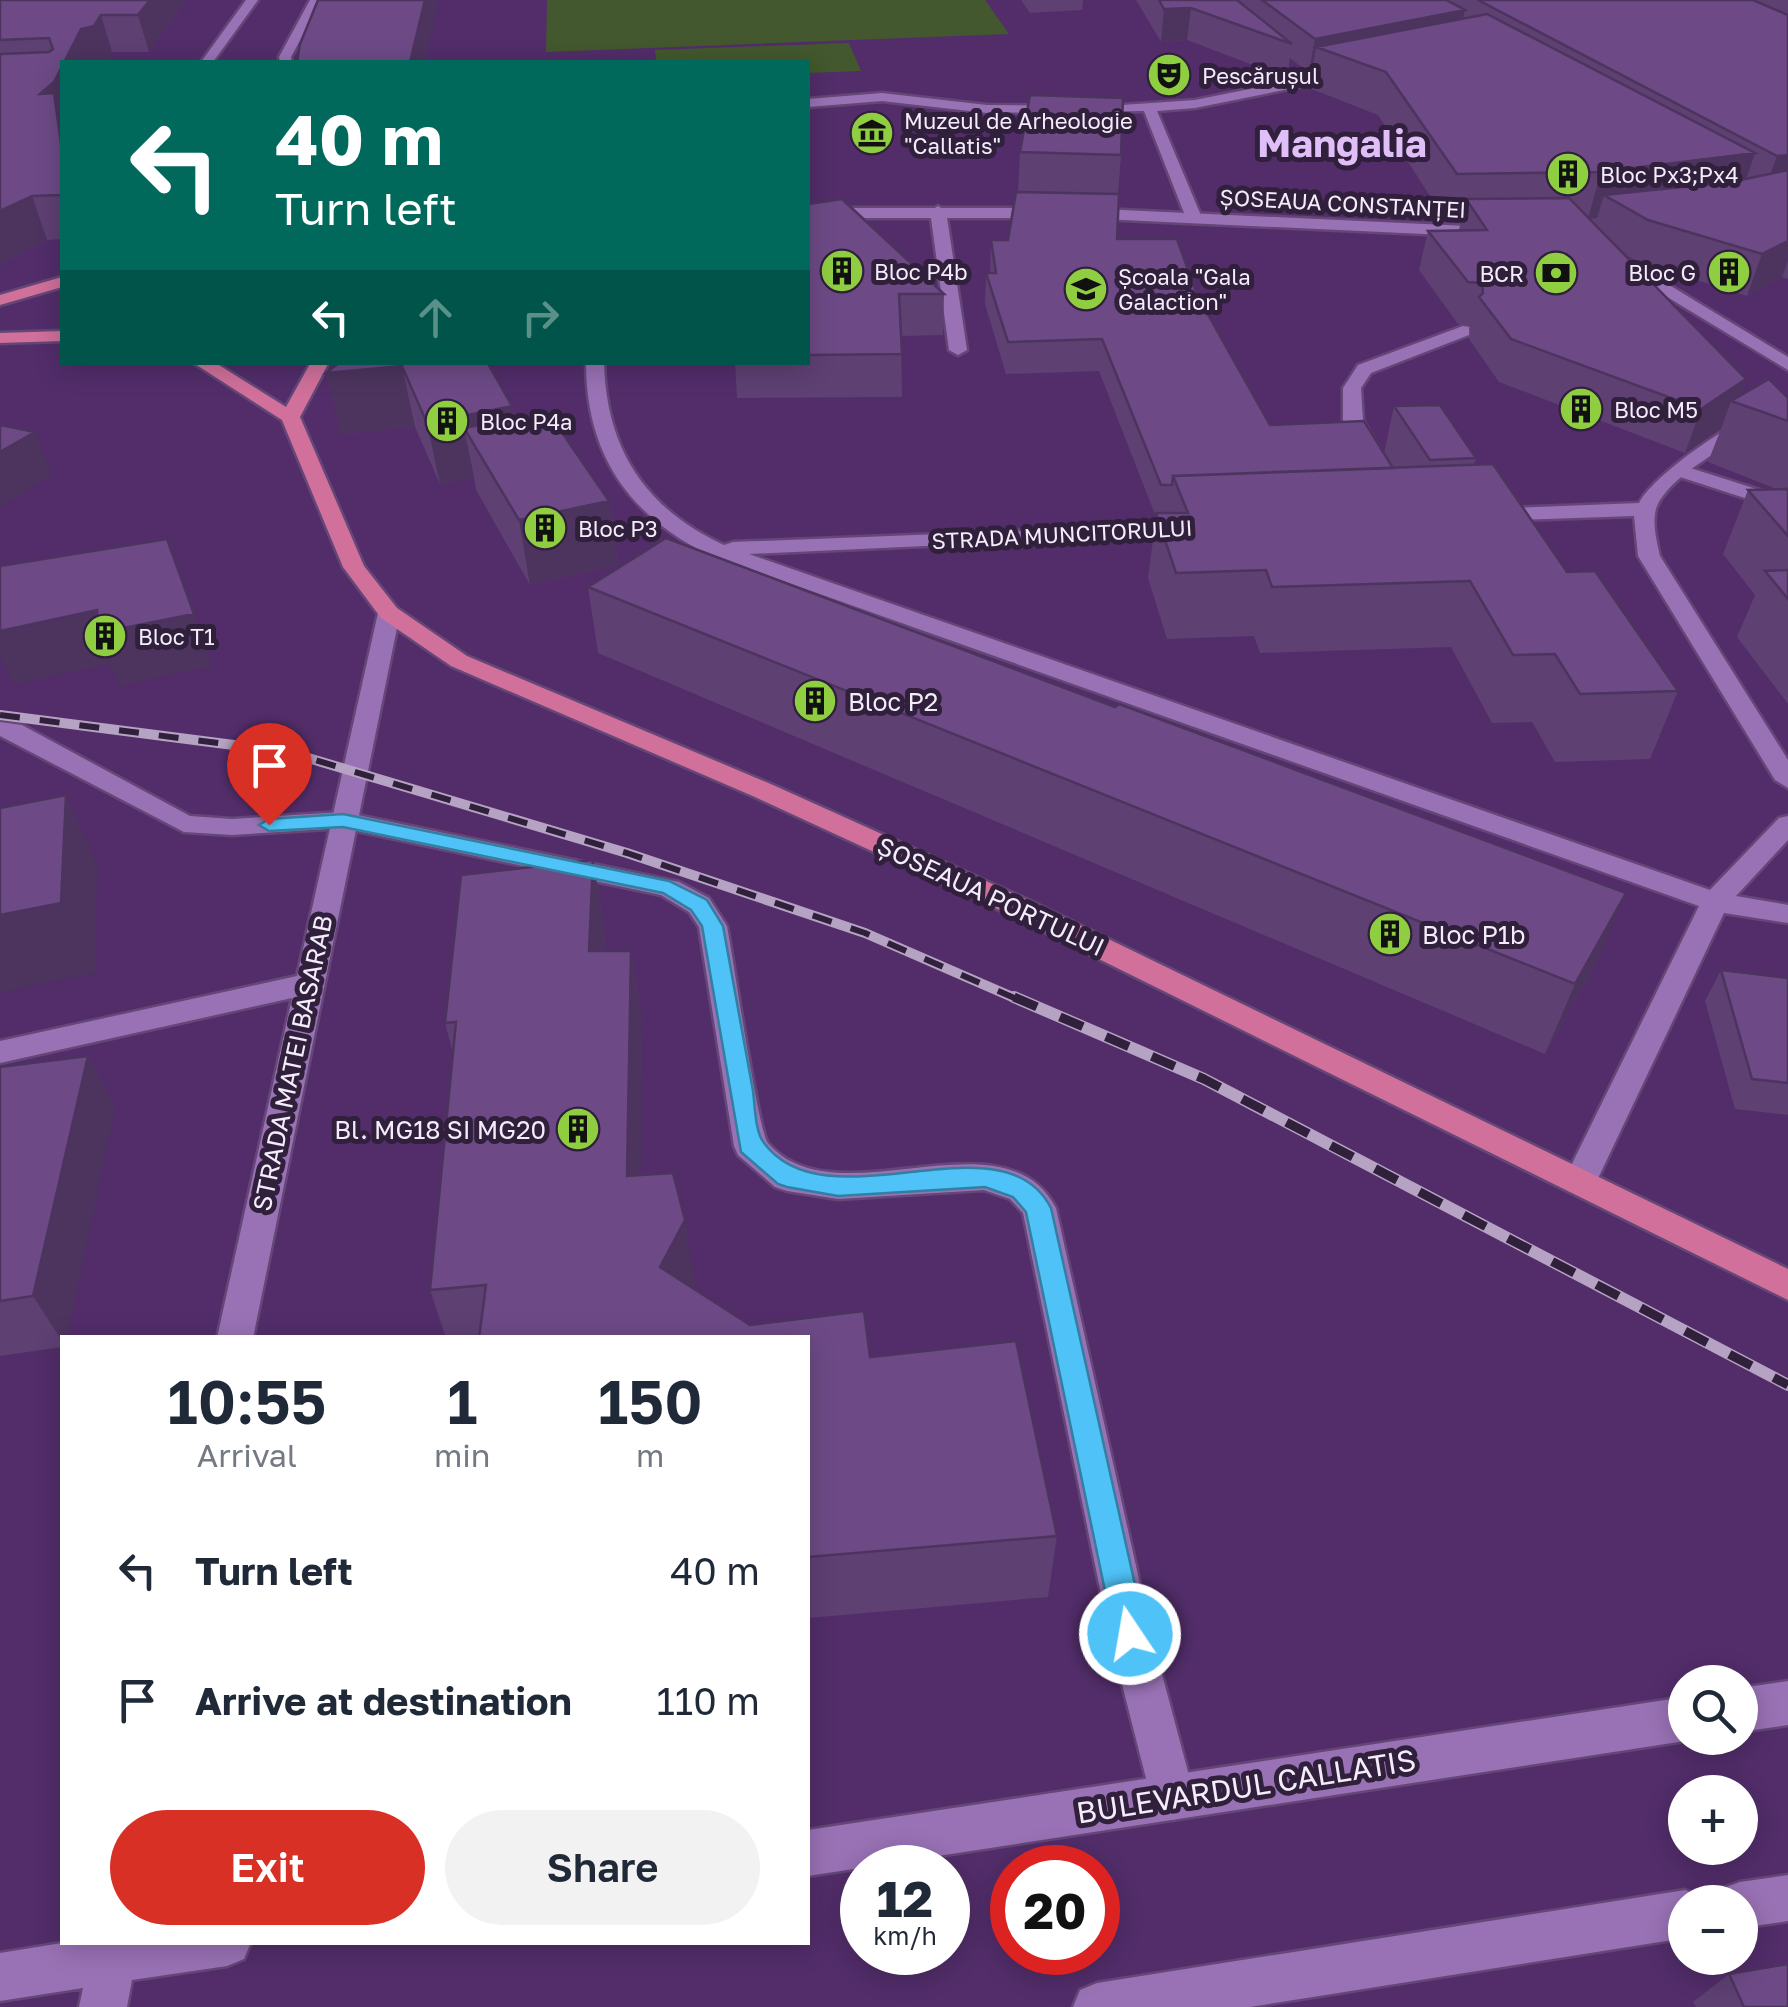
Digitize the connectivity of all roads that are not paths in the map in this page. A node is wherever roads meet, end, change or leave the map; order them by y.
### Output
1 (252, 0) edge
2 (316, 0) edge
3 (209, 60) edge
4 (286, 60) edge
5 (1364, 70) edge
6 (810, 104) edge
7 (1149, 107) junction
8 (938, 211) junction
9 (810, 214) edge
10 (1194, 218) junction
11 (1513, 233) edge
12 (1605, 253) edge
13 (60, 283) edge
14 (0, 300) edge
15 (1462, 331) edge
16 (60, 336) edge
17 (0, 338) edge
18 (958, 350) dead end
19 (206, 365) edge
20 (318, 365) edge
21 (595, 365) edge
22 (1788, 366) edge
23 (1788, 404) edge
24 (290, 417) junction
25 (1381, 469) edge
26 (1681, 471) junction
27 (1788, 506) edge
28 (1646, 509) junction
29 (1468, 516) edge
30 (1211, 527) edge
31 (715, 549) junction
32 (389, 613) junction
33 (0, 730) edge
34 (1788, 780) edge
35 (343, 820) junction
36 (1788, 824) edge
37 (1715, 902) junction
38 (1788, 914) edge
39 (308, 984) junction
40 (0, 1052) edge
41 (1580, 1182) junction
42 (1788, 1285) edge
43 (237, 1335) edge
44 (1788, 1703) edge
45 (1758, 1707) edge
46 (1668, 1722) edge
47 (1172, 1798) junction
48 (810, 1853) edge
49 (1788, 1898) edge
50 (1758, 1902) edge
51 (1668, 1917) edge
52 (189, 1945) edge
53 (114, 1951) edge
54 (0, 1977) edge
55 (103, 2007) edge
56 (1097, 2007) edge

1 - 3 street
2 - 4 street
5 - 7 street
6 - 7 street
7 - 10 street, ȘOSEAUA CONSTANȚEI
8 - 9 street, ȘOSEAUA CONSTANȚEI
8 - 10 street, ȘOSEAUA CONSTANȚEI
8 - 18 street
10 - 11 street, ȘOSEAUA CONSTANȚEI
12 - 22 street
13 - 14 main road
15 - 25 street
16 - 17 main road
19 - 24 main road
20 - 24 main road
21 - 31 street
23 - 26 street
24 - 32 main road, ȘOSEAUA PORTULUI
26 - 27 street
26 - 28 street
28 - 29 street
28 - 34 street
30 - 31 street, STRADA MUNCITORULUI
31 - 37 street
32 - 35 street, STRADA MATEI BASARAB
32 - 41 main road, ȘOSEAUA PORTULUI
33 - 35 street
35 - 39 street, STRADA MATEI BASARAB
35 - 47 street
36 - 37 street
37 - 38 street
37 - 41 street
39 - 40 street
39 - 43 street, STRADA MATEI BASARAB
41 - 42 main road, ȘOSEAUA PORTULUI
44 - 45 street
46 - 47 street, BULEVARDUL CALLATIS
47 - 48 street, BULEVARDUL CALLATIS
49 - 50 street
51 - 56 street
52 - 53 street
53 - 54 street
53 - 55 street

